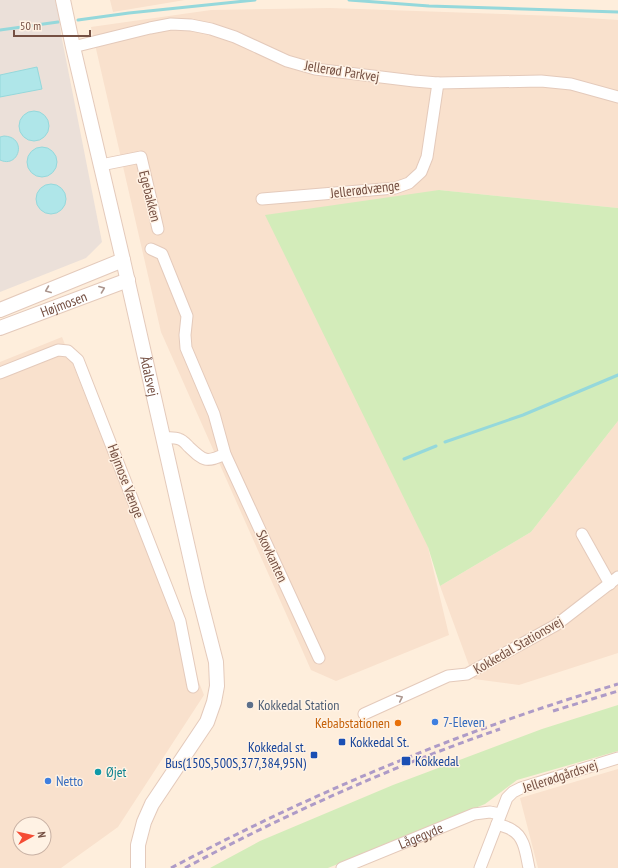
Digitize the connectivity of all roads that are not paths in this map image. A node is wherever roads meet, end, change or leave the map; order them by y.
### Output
1 (63, 0) edge
2 (73, 47) junction
3 (438, 83) junction
4 (618, 97) edge
5 (101, 165) junction
6 (262, 199) dead end
7 (158, 229) dead end
8 (151, 249) dead end
9 (123, 260) junction
10 (128, 280) junction
11 (0, 310) edge
12 (0, 328) edge
13 (0, 372) edge
14 (163, 438) junction
15 (225, 454) junction
16 (582, 534) dead end
17 (614, 581) edge
18 (319, 658) dead end
19 (192, 687) dead end
20 (364, 714) dead end
21 (618, 758) edge
22 (498, 819) junction
23 (138, 868) edge
24 (342, 868) edge
25 (480, 868) edge
26 (529, 868) edge

1 - 2 street, Ådalsvej
2 - 3 street, Jellerød Parkvej
2 - 5 street, Ådalsvej
3 - 4 street, Jellerød Parkvej
3 - 6 street, Jellerødvænge
5 - 7 street, Egebakken
5 - 9 street, Ådalsvej
8 - 15 street, Skovkanten
9 - 10 street, Ådalsvej
9 -> 11 street, Højmosen
12 -> 10 street, Højmosen
10 - 14 street, Ådalsvej
13 - 19 street, Højmose Vænge
14 - 15 street
14 - 23 street, Ådalsvej
15 - 18 street, Skovkanten
16 - 17 street
20 -> 17 street, Kokkedal Stationsvej
21 - 22 street, Jellerødgårdsvej
22 - 24 street, Lågegyde
22 - 25 street, Jellerødgårdsvej
22 - 26 street, Lågegyde

